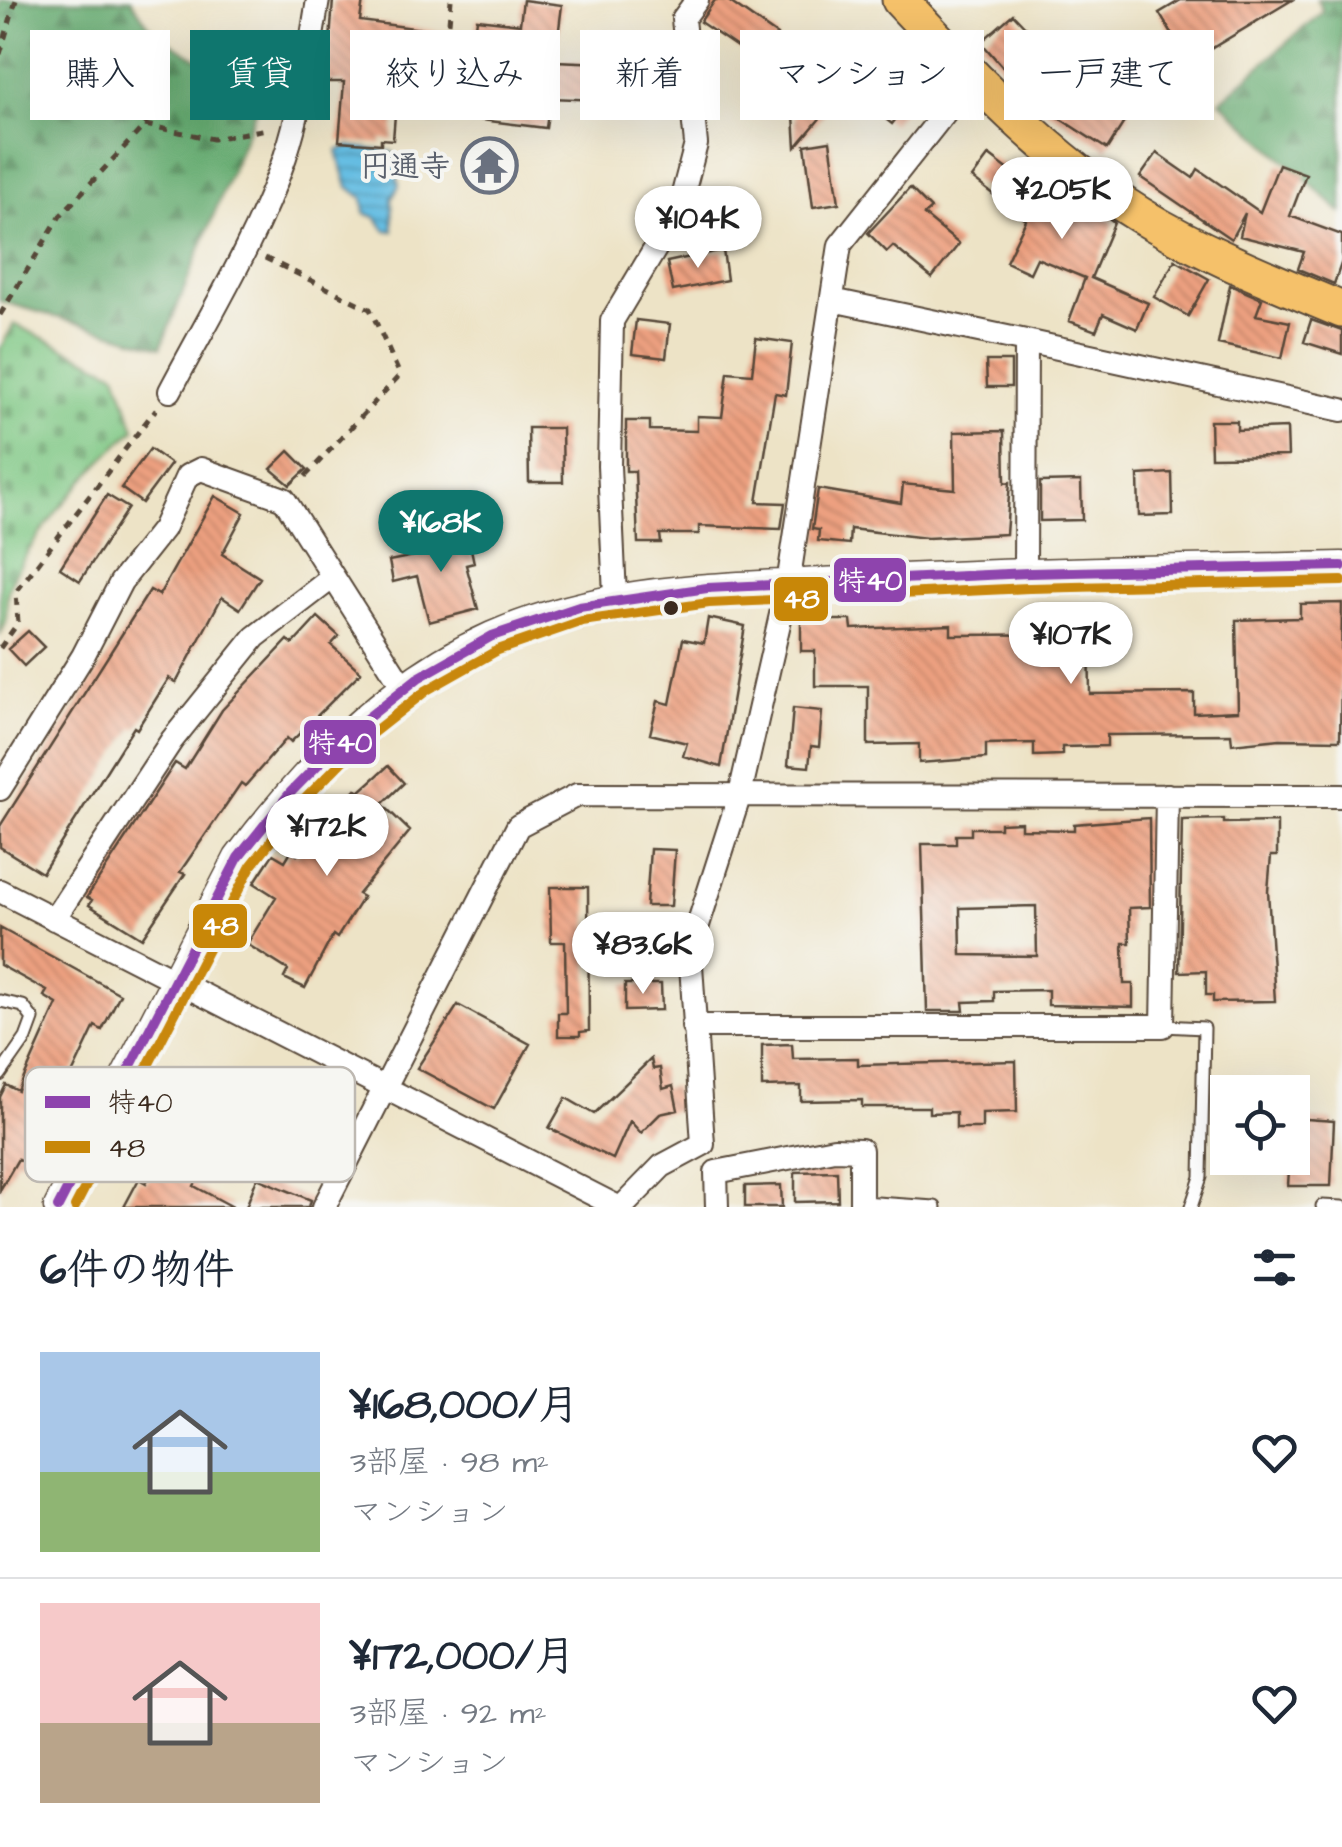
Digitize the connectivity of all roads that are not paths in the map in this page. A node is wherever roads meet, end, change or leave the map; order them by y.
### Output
1 (318, 0) edge
2 (696, 0) edge
3 (900, 0) edge
4 (928, 30) edge
5 (984, 88) edge
6 (938, 120) edge
7 (832, 300) junction
8 (1342, 310) edge
9 (1026, 341) junction
10 (170, 391) road end
11 (1342, 410) edge
12 (1342, 566) edge
13 (1024, 571) junction
14 (333, 577) junction
15 (788, 584) junction
16 (614, 596) junction
17 (403, 687) junction
18 (0, 790) edge
19 (740, 794) junction
20 (1167, 795) junction
21 (1342, 796) edge
22 (0, 891) edge
23 (54, 919) junction
24 (174, 980) junction
25 (0, 1001) edge
26 (694, 1026) junction
27 (1163, 1026) junction
28 (130, 1067) edge
29 (344, 1067) edge
30 (355, 1073) edge
31 (0, 1075) edge
32 (383, 1087) junction
33 (355, 1144) edge
34 (703, 1144) junction
35 (716, 1172) junction
36 (71, 1182) edge
37 (336, 1182) edge
38 (862, 1204) edge
39 (1322, 1206) edge
40 (58, 1207) edge
41 (324, 1207) edge
42 (620, 1207) edge
43 (716, 1207) edge
44 (935, 1207) edge
45 (1191, 1207) edge
46 (1342, 1207) edge

1 - 10 street
2 - 16 street
3 - 4 main road
5 - 8 main road
6 - 7 street
7 - 9 street
7 - 15 street
9 - 11 street
9 - 13 street
12 - 13 street
13 - 15 street
14 - 17 street
14 - 18 street
14 - 23 street
15 - 16 street
15 - 19 street
16 - 17 street
17 - 24 street
19 - 20 street
19 - 26 street
19 - 32 street
20 - 21 street
20 - 27 street
22 - 23 street
23 - 24 street
24 - 28 street
24 - 29 street
25 - 31 lane
26 - 27 street
26 - 34 street
27 - 45 lane
30 - 32 street
32 - 33 street
32 - 42 street
34 - 35 street
34 - 42 street
35 - 38 street
35 - 43 street
36 - 40 street
37 - 41 street
38 - 44 lane
39 - 46 lane

